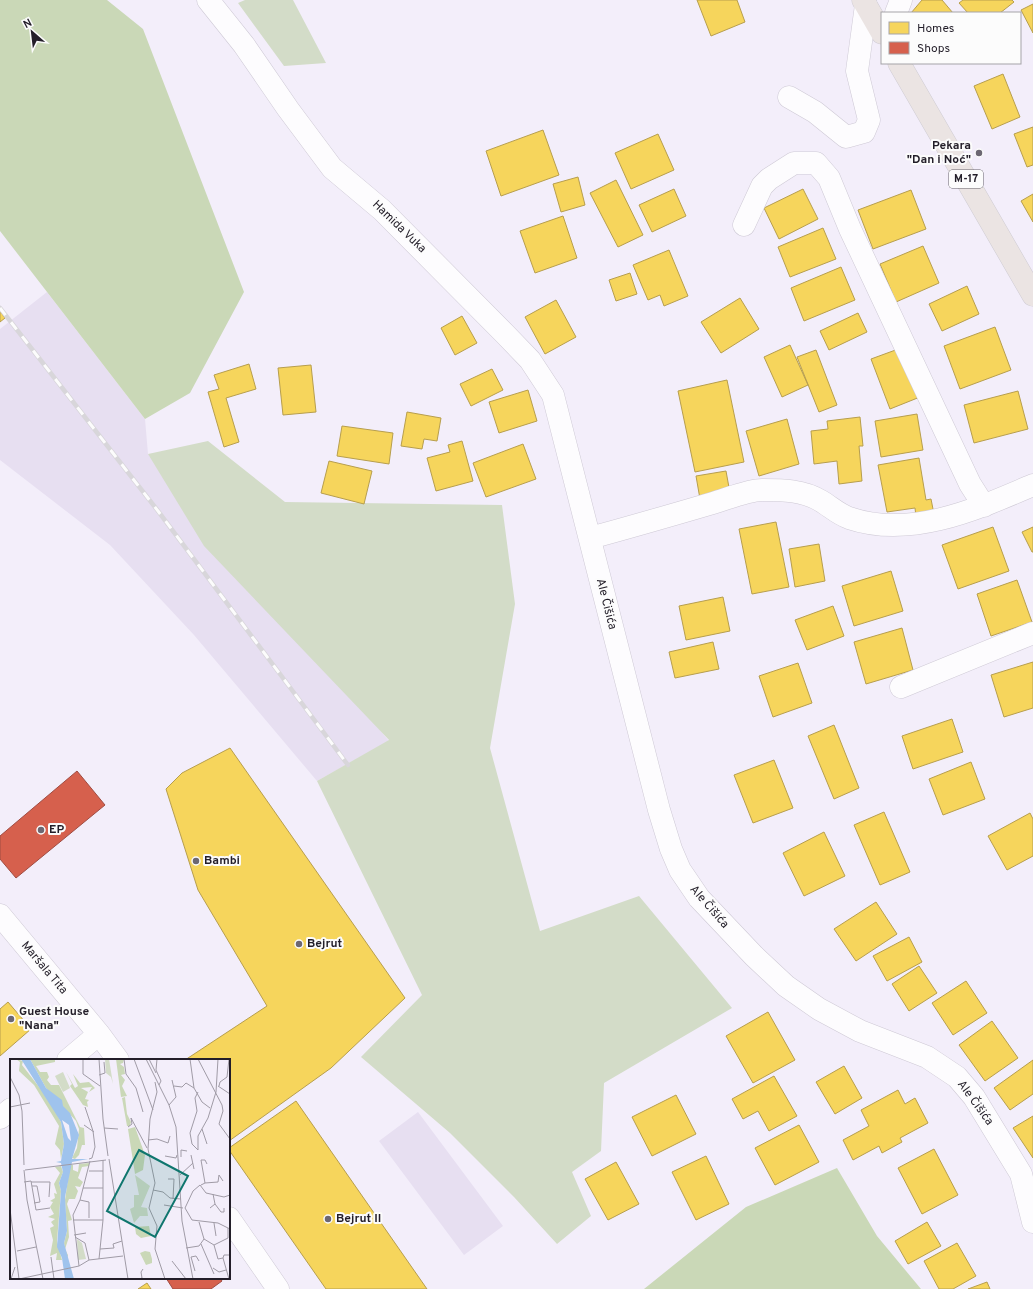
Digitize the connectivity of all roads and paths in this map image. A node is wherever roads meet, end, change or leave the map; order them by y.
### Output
1 (208, 0) edge
2 (902, 0) edge
3 (864, 3) edge
4 (896, 12) edge
5 (881, 31) edge
6 (900, 64) edge
7 (789, 97) dead end
8 (744, 225) dead end
9 (1033, 295) edge
10 (571, 463) joint
11 (1033, 485) edge
12 (984, 506) junction
13 (590, 538) junction
14 (1033, 632) edge
15 (901, 687) dead end
16 (0, 915) edge
17 (99, 1034) junction
18 (69, 1059) edge
19 (117, 1059) edge
20 (10, 1110) edge
21 (0, 1118) edge
22 (1027, 1175) edge
23 (230, 1219) edge
24 (1033, 1222) edge
25 (278, 1289) edge

1 - 10 street, Hamida Vuka
2 - 4 street
3 - 5 main road
3 - 7 street
6 - 9 main road, M-17
8 - 12 street
10 - 13 street, Ale Čišića
11 - 12 street
12 - 13 street
13 - 22 street, Ale Čišića
14 - 15 street
16 - 17 street, Maršala Tita
17 - 18 street
17 - 19 street, Maršala Tita
20 - 21 street
22 - 24 street, Ale Čišića
23 - 25 street

